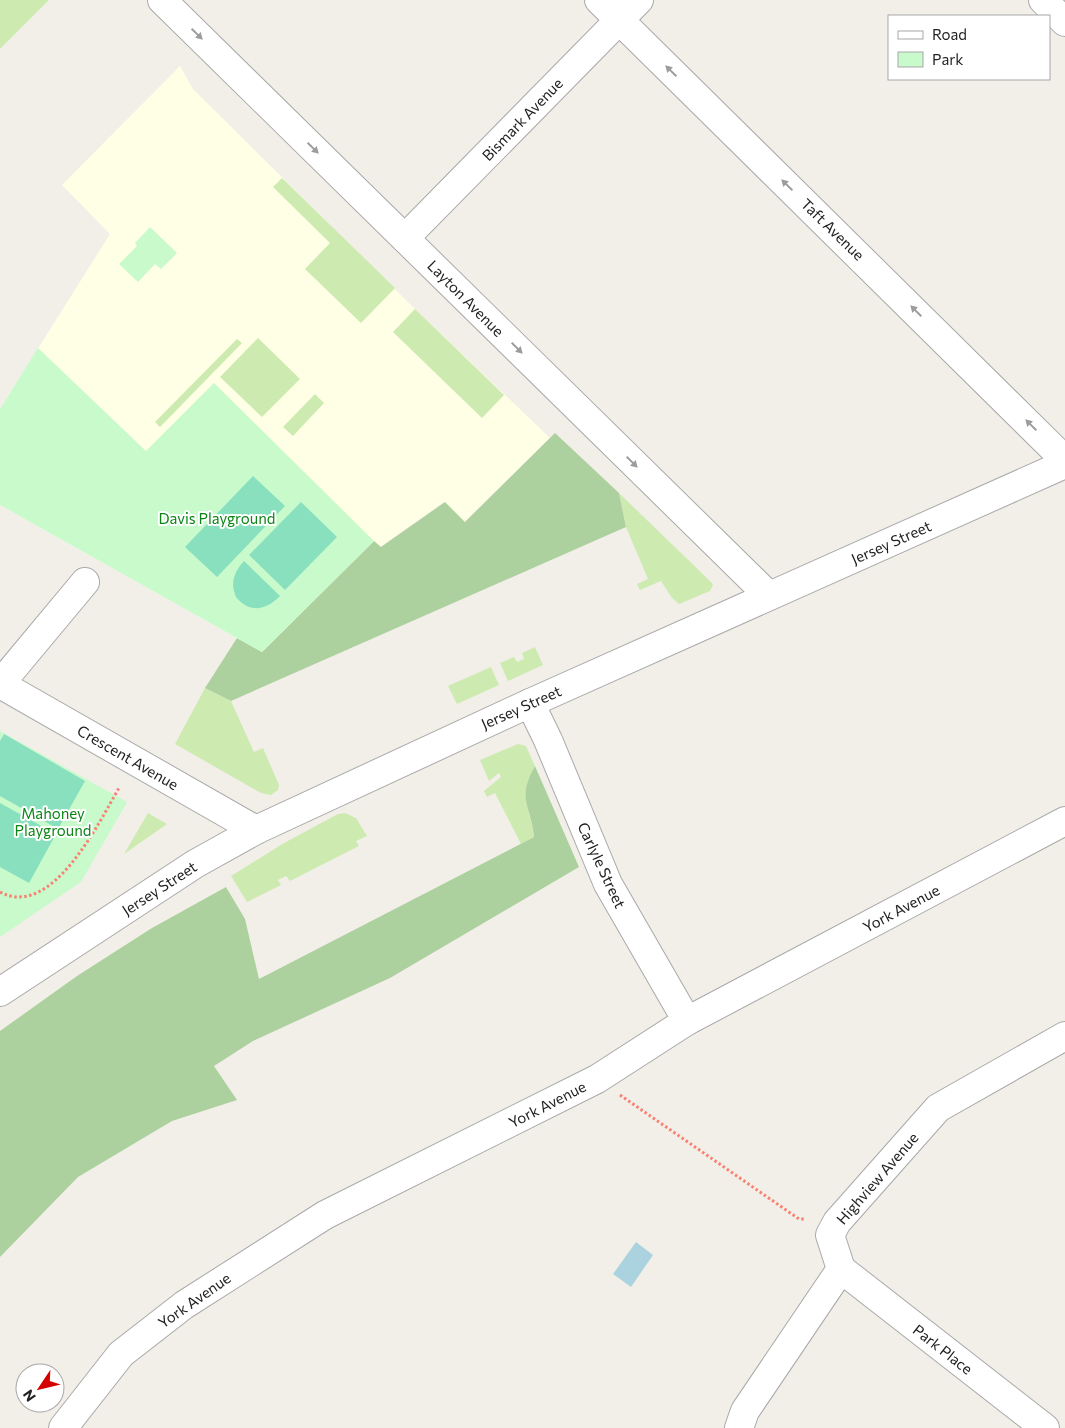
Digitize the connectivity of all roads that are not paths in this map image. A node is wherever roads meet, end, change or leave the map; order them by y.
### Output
1 (162, 0) edge
2 (599, 0) edge
3 (638, 0) edge
4 (1043, 0) edge
5 (619, 20) junction
6 (1065, 22) edge
7 (405, 238) junction
8 (1065, 460) edge
9 (1065, 464) edge
10 (85, 582) dead end
11 (769, 596) junction
12 (0, 684) edge
13 (530, 703) junction
14 (1065, 821) edge
15 (256, 830) junction
16 (0, 992) edge
17 (687, 1021) junction
18 (1065, 1036) edge
19 (841, 1269) junction
20 (63, 1428) edge
21 (739, 1428) edge
22 (1045, 1428) edge

1 -> 7 street, Layton Avenue
2 - 5 street, Taft Avenue
3 - 5 street, Bismark Avenue
4 - 6 street
5 - 7 street, Bismark Avenue
8 -> 5 street, Taft Avenue
7 -> 11 street, Layton Avenue
9 - 11 street, Jersey Street
10 - 12 street
11 - 13 street, Jersey Street
12 - 15 street, Crescent Avenue
13 - 15 street, Jersey Street
13 - 17 street, Carlyle Street
14 - 17 street, York Avenue
15 - 16 street, Jersey Street
17 - 20 street, York Avenue
18 - 19 street, Highview Avenue
19 - 21 street
19 - 22 street, Park Place

